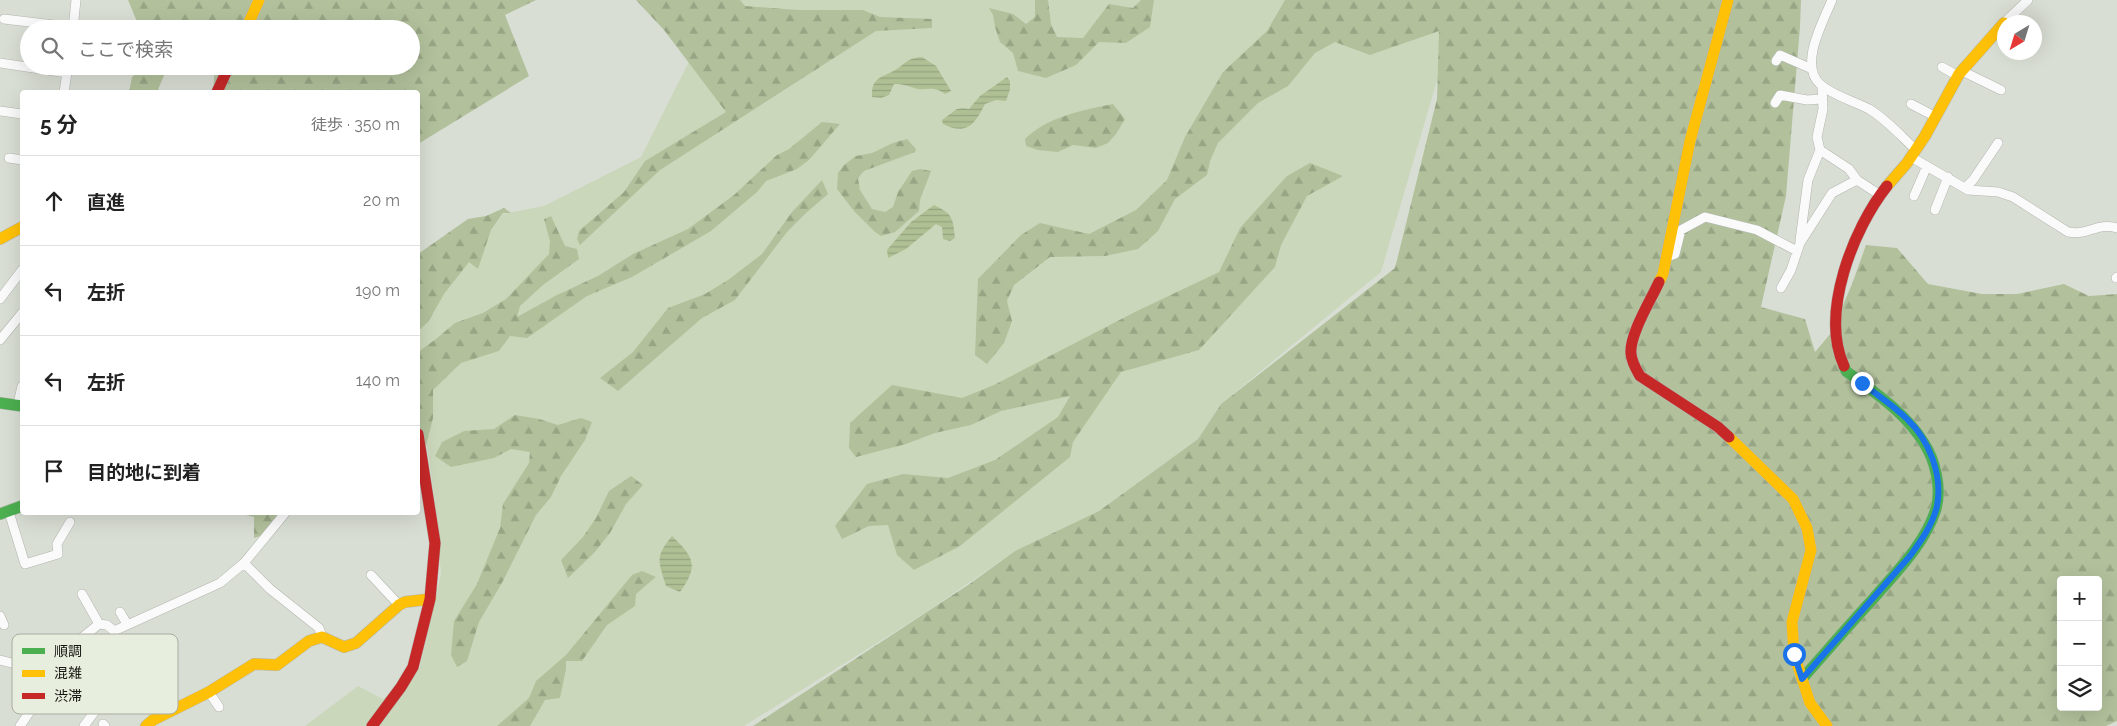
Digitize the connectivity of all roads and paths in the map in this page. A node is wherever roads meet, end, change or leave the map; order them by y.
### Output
1 (76, 0) edge
2 (259, 0) edge
3 (1728, 0) edge
4 (1832, 0) edge
5 (2028, 0) edge
6 (2013, 15) edge
7 (4, 18) dead end
8 (20, 20) edge
9 (74, 20) edge
10 (250, 20) edge
11 (1997, 32) edge
12 (1776, 61) dead end
13 (0, 64) edge
14 (20, 65) edge
15 (1942, 67) dead end
16 (1812, 69) junction
17 (1960, 73) junction
18 (67, 75) edge
19 (225, 75) edge
20 (1822, 86) junction
21 (64, 90) edge
22 (218, 90) edge
23 (2001, 90) dead end
24 (1821, 99) junction
25 (1775, 103) dead end
26 (1911, 104) dead end
27 (0, 111) edge
28 (20, 114) edge
29 (1936, 118) junction
30 (1998, 143) dead end
31 (1820, 150) junction
32 (1913, 153) junction
33 (9, 158) dead end
34 (20, 160) edge
35 (1927, 166) junction
36 (1948, 177) junction
37 (1857, 180) junction
38 (1964, 188) junction
39 (1880, 195) junction
40 (1914, 196) dead end
41 (1935, 210) dead end
42 (20, 228) edge
43 (2117, 228) edge
44 (0, 239) edge
45 (1798, 247) junction
46 (1667, 257) junction
47 (20, 273) edge
48 (1782, 288) dead end
49 (0, 299) edge
50 (20, 315) edge
51 (0, 340) edge
52 (0, 403) edge
53 (20, 405) edge
54 (420, 467) edge
55 (20, 507) edge
56 (5, 513) edge
57 (284, 515) edge
58 (70, 522) dead end
59 (244, 563) junction
60 (371, 575) dead end
61 (82, 594) dead end
62 (430, 599) junction
63 (399, 605) junction
64 (120, 612) dead end
65 (99, 624) junction
66 (127, 624) junction
67 (87, 634) edge
68 (322, 637) junction
69 (1802, 679) junction
70 (209, 692) junction
71 (178, 707) edge
72 (219, 707) dead end
73 (28, 714) edge
74 (93, 714) edge
75 (164, 714) edge
76 (148, 725) edge
77 (20, 726) edge
78 (84, 726) edge
79 (372, 726) edge
80 (1827, 726) edge

1 - 9 street
2 - 10 street
3 - 46 street
4 - 16 street
5 - 6 street
7 - 8 street
11 - 17 street
12 - 16 street
13 - 14 street
15 - 17 street
16 - 20 street
17 - 23 street
17 - 29 street
18 - 21 street
19 - 22 street
20 - 24 street
20 - 32 street
24 - 25 street
24 - 31 street
26 - 29 street
27 - 28 street
29 - 32 street
30 - 38 street
31 - 37 street
31 - 45 street
32 - 35 street
32 - 39 street
33 - 34 street
35 - 36 street
35 - 40 street
36 - 38 street
36 - 41 street
37 - 39 street
37 - 45 street
38 - 43 street
39 - 69 street
42 - 44 street
45 - 46 street
45 - 48 street
46 - 69 street
47 - 49 street
50 - 51 street
52 - 53 street
54 - 62 street
55 - 56 street
56 - 58 street
57 - 59 street
59 - 66 street
59 - 68 street
60 - 63 street
61 - 65 street
62 - 63 street
62 - 79 street
63 - 68 street
64 - 66 street
65 - 66 street
65 - 67 street
68 - 70 street
69 - 80 street
70 - 71 street
70 - 72 street
73 - 77 street
74 - 78 street
75 - 76 street

